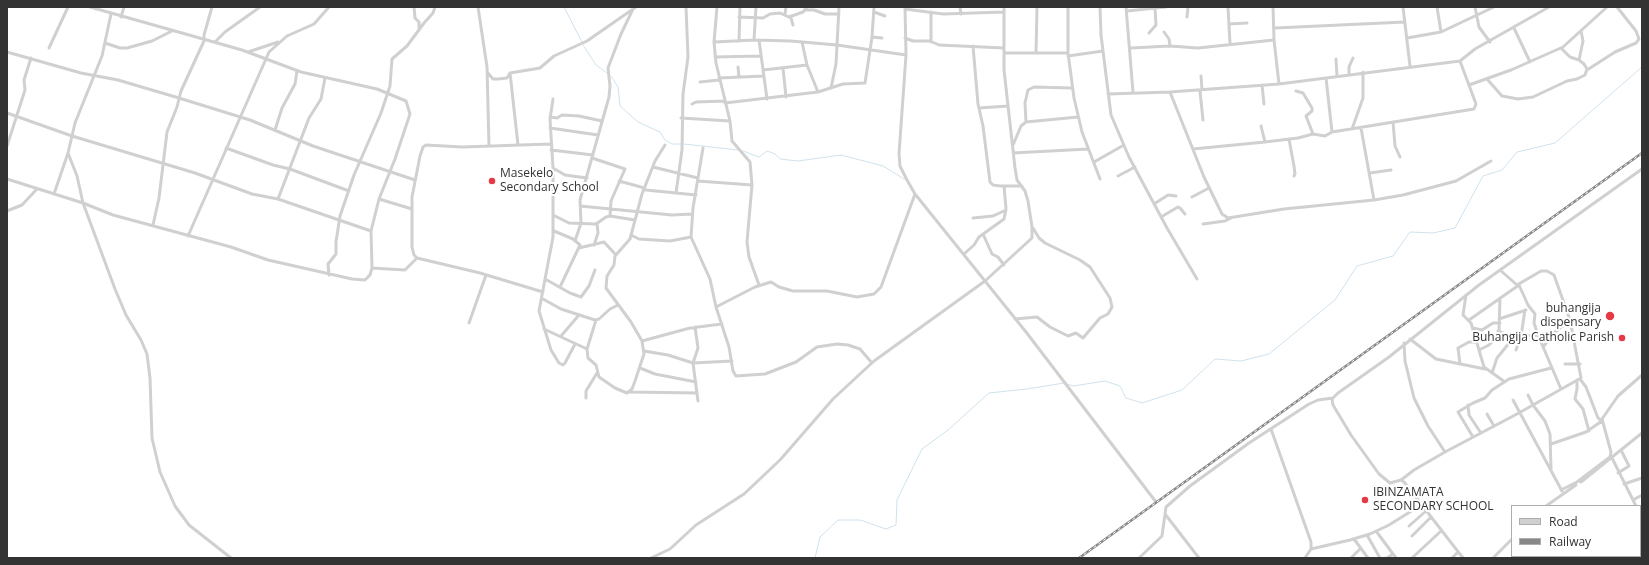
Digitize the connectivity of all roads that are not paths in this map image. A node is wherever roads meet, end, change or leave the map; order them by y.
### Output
1 (68, 7) edge
2 (90, 7) edge
3 (124, 7) edge
4 (212, 7) edge
5 (260, 7) edge
6 (329, 7) edge
7 (414, 7) edge
8 (435, 7) edge
9 (478, 7) edge
10 (686, 7) edge
11 (717, 7) edge
12 (740, 7) edge
13 (756, 7) edge
14 (786, 7) edge
15 (839, 7) edge
16 (874, 7) edge
17 (960, 7) edge
18 (1004, 7) edge
19 (1037, 7) edge
20 (1068, 7) edge
21 (1100, 7) edge
22 (1166, 7) edge
23 (1188, 7) edge
24 (1228, 7) edge
25 (1274, 7) edge
26 (1403, 7) edge
27 (1437, 7) edge
28 (1475, 7) edge
29 (1494, 7) edge
30 (1549, 7) edge
31 (1607, 7) edge
32 (1618, 7) edge
33 (634, 8) edge
34 (905, 8) edge
35 (1155, 8) edge
36 (806, 9) edge
37 (1126, 9) edge
38 (874, 12) junction
39 (931, 12) junction
40 (1004, 12) junction
41 (111, 14) junction
42 (785, 14) junction
43 (839, 14) junction
44 (961, 14) junction
45 (739, 16) junction
46 (885, 16) dead end
47 (1477, 16) junction
48 (122, 17) junction
49 (789, 17) junction
50 (754, 18) junction
51 (1187, 18) dead end
52 (1405, 22) junction
53 (1247, 23) dead end
54 (1229, 24) junction
55 (793, 25) dead end
56 (1275, 28) junction
57 (1514, 28) junction
58 (172, 30) junction
59 (419, 31) junction
60 (1581, 31) junction
61 (1164, 32) dead end
62 (1441, 32) junction
63 (1149, 33) dead end
64 (872, 37) junction
65 (882, 38) dead end
66 (905, 38) junction
67 (1407, 38) junction
68 (204, 39) junction
69 (754, 40) junction
70 (759, 40) junction
71 (1274, 40) junction
72 (739, 41) junction
73 (214, 42) junction
74 (280, 42) junction
75 (714, 42) junction
76 (802, 42) junction
77 (931, 42) junction
78 (1490, 42) junction
79 (104, 43) junction
80 (1230, 44) junction
81 (838, 45) junction
82 (973, 46) junction
83 (1170, 46) junction
84 (49, 48) dead end
85 (1004, 48) junction
86 (1130, 48) junction
87 (1561, 48) junction
88 (870, 51) junction
89 (1103, 51) junction
90 (7, 52) edge
91 (248, 52) junction
92 (1004, 53) junction
93 (1036, 53) junction
94 (906, 55) junction
95 (1068, 55) junction
96 (715, 56) junction
97 (760, 56) junction
98 (31, 58) junction
99 (1353, 58) dead end
100 (265, 59) junction
101 (1336, 59) dead end
102 (1579, 60) junction
103 (1460, 61) junction
104 (1530, 62) junction
105 (808, 65) junction
106 (1410, 66) junction
107 (738, 67) dead end
108 (783, 68) junction
109 (763, 70) junction
110 (1587, 70) junction
111 (297, 71) junction
112 (487, 72) junction
113 (1363, 72) junction
114 (510, 73) junction
115 (1349, 74) junction
116 (96, 75) junction
117 (764, 76) junction
118 (1201, 76) dead end
119 (1337, 76) junction
120 (739, 77) junction
121 (325, 78) junction
122 (1326, 78) junction
123 (719, 79) junction
124 (1487, 79) junction
125 (700, 82) dead end
126 (1279, 84) junction
127 (1262, 85) junction
128 (1470, 85) junction
129 (831, 88) junction
130 (1072, 88) junction
131 (1200, 90) junction
132 (1296, 91) dead end
133 (388, 92) junction
134 (818, 92) junction
135 (1133, 92) junction
136 (1170, 92) junction
137 (1108, 94) junction
138 (786, 97) junction
139 (179, 98) junction
140 (553, 99) dead end
141 (767, 99) junction
142 (725, 102) junction
143 (692, 104) dead end
144 (1264, 104) dead end
145 (1008, 106) junction
146 (979, 108) junction
147 (7, 113) edge
148 (17, 116) junction
149 (550, 117) junction
150 (240, 118) junction
151 (681, 118) junction
152 (1078, 118) junction
153 (1203, 120) dead end
154 (602, 121) junction
155 (730, 121) junction
156 (1026, 122) junction
157 (1393, 122) junction
158 (1261, 126) dead end
159 (550, 128) junction
160 (1361, 128) junction
161 (1352, 129) junction
162 (275, 130) junction
163 (1332, 132) junction
164 (598, 134) junction
165 (1313, 134) junction
166 (72, 136) junction
167 (1288, 139) junction
168 (302, 142) junction
169 (1264, 142) junction
170 (551, 144) junction
171 (518, 145) junction
172 (665, 145) dead end
173 (1124, 145) junction
174 (7, 146) edge
175 (489, 146) junction
176 (1012, 146) junction
177 (226, 148) junction
178 (703, 148) dead end
179 (1088, 149) junction
180 (1193, 149) junction
181 (551, 150) junction
182 (68, 153) junction
183 (1013, 153) junction
184 (593, 157) junction
185 (1400, 157) dead end
186 (361, 161) junction
187 (1491, 161) dead end
188 (1094, 162) junction
189 (163, 163) junction
190 (653, 167) junction
191 (1135, 167) junction
192 (553, 168) junction
193 (290, 169) junction
194 (1642, 169) edge
195 (1391, 170) dead end
196 (390, 172) junction
197 (678, 173) junction
198 (1370, 173) junction
199 (1118, 176) dead end
200 (1294, 176) dead end
201 (587, 178) junction
202 (7, 179) edge
203 (1100, 179) dead end
204 (214, 180) junction
205 (415, 180) junction
206 (698, 180) junction
207 (619, 181) junction
208 (752, 185) junction
209 (1004, 186) junction
210 (1022, 186) junction
211 (1209, 188) junction
212 (644, 189) junction
213 (36, 190) junction
214 (348, 191) junction
215 (676, 193) junction
216 (54, 194) junction
217 (915, 194) junction
218 (696, 195) junction
219 (1176, 196) dead end
220 (1192, 197) dead end
221 (278, 199) junction
222 (379, 199) junction
223 (1374, 200) junction
224 (83, 203) junction
225 (1154, 204) junction
226 (580, 206) junction
227 (611, 207) junction
228 (412, 209) junction
229 (1006, 210) junction
230 (7, 211) edge
231 (638, 211) junction
232 (692, 214) junction
233 (1185, 214) dead end
234 (553, 215) junction
235 (610, 216) junction
236 (1162, 217) junction
237 (973, 218) dead end
238 (1231, 218) junction
239 (339, 219) junction
240 (634, 220) junction
241 (581, 223) junction
242 (597, 223) junction
243 (1203, 224) dead end
244 (153, 225) junction
245 (1032, 227) junction
246 (371, 230) junction
247 (554, 231) junction
248 (983, 234) junction
249 (632, 235) junction
250 (188, 236) junction
251 (691, 237) junction
252 (575, 241) junction
253 (594, 246) junction
254 (579, 248) junction
255 (964, 254) junction
256 (616, 255) junction
257 (417, 258) junction
258 (1004, 265) junction
259 (372, 268) junction
260 (595, 270) dead end
261 (1500, 270) junction
262 (329, 275) junction
263 (486, 275) junction
264 (546, 279) junction
265 (1197, 279) dead end
266 (986, 281) junction
267 (759, 285) junction
268 (1519, 285) junction
269 (560, 287) junction
270 (543, 292) junction
271 (1466, 295) junction
272 (1500, 298) junction
273 (542, 299) junction
274 (618, 305) junction
275 (716, 307) junction
276 (1525, 310) junction
277 (1532, 310) junction
278 (579, 315) junction
279 (1015, 319) junction
280 (1499, 319) junction
281 (596, 320) junction
282 (1470, 320) junction
283 (1570, 320) junction
284 (469, 323) dead end
285 (1500, 323) junction
286 (722, 324) junction
287 (695, 327) junction
288 (1473, 328) junction
289 (544, 329) junction
290 (1498, 331) junction
291 (1538, 335) junction
292 (562, 336) junction
293 (1521, 336) junction
294 (1514, 337) junction
295 (1410, 338) junction
296 (642, 341) junction
297 (1476, 342) junction
298 (1404, 343) junction
299 (575, 344) junction
300 (1543, 347) junction
301 (587, 349) junction
302 (1479, 350) junction
303 (1516, 350) dead end
304 (644, 351) junction
305 (732, 361) junction
306 (693, 363) junction
307 (872, 363) junction
308 (1460, 364) junction
309 (1565, 364) dead end
310 (1580, 364) junction
311 (640, 368) junction
312 (1551, 368) junction
313 (1486, 369) junction
314 (597, 373) junction
315 (1492, 373) junction
316 (1642, 375) edge
317 (1578, 380) junction
318 (696, 382) junction
319 (1505, 382) junction
320 (1561, 389) junction
321 (629, 392) junction
322 (697, 393) junction
323 (1528, 395) dead end
324 (586, 398) dead end
325 (1333, 398) junction
326 (1513, 400) dead end
327 (698, 401) dead end
328 (1468, 405) junction
329 (1533, 405) junction
330 (1520, 413) junction
331 (1487, 414) dead end
332 (1602, 421) junction
333 (1494, 426) junction
334 (1271, 429) junction
335 (1589, 431) junction
336 (1481, 433) junction
337 (1642, 433) edge
338 (1473, 437) junction
339 (1551, 444) junction
340 (1621, 450) junction
341 (1445, 452) junction
342 (1612, 458) junction
343 (1552, 470) junction
344 (1618, 472) junction
345 (1642, 478) edge
346 (1401, 480) junction
347 (1624, 484) junction
348 (1562, 491) junction
349 (1642, 495) edge
350 (1633, 500) junction
351 (1156, 502) dead end
352 (1547, 505) edge
353 (1636, 505) edge
354 (1423, 507) junction
355 (1426, 510) junction
356 (1165, 514) junction
357 (1431, 517) junction
358 (1418, 518) junction
359 (1424, 525) junction
360 (1409, 526) dead end
361 (1376, 531) junction
362 (1441, 531) junction
363 (1367, 535) junction
364 (1412, 536) dead end
365 (1354, 539) junction
366 (1509, 542) joint
367 (1511, 545) edge
368 (1311, 549) junction
369 (1360, 549) junction
370 (1458, 552) junction
371 (1393, 554) junction
372 (231, 558) edge
373 (651, 558) edge
374 (1139, 558) edge
375 (1199, 558) edge
376 (1305, 558) edge
377 (1351, 558) edge
378 (1368, 558) edge
379 (1380, 558) edge
380 (1387, 558) edge
381 (1396, 558) edge
382 (1412, 558) edge
383 (1452, 558) edge
384 (1463, 558) edge
385 (1493, 558) edge

1 - 84 street
2 - 41 street
3 - 48 street
4 - 68 street
5 - 73 street
6 - 74 street
7 - 59 street
8 - 59 street
9 - 112 street
10 - 151 street
11 - 75 street
12 - 45 street
13 - 50 street
14 - 42 street
15 - 43 street
16 - 38 street
17 - 44 street
18 - 40 street
19 - 93 street
20 - 95 street
21 - 89 street
22 - 35 street
23 - 51 street
24 - 54 street
25 - 56 street
26 - 52 street
27 - 62 street
28 - 47 street
29 - 47 street
30 - 57 street
31 - 60 street
32 - 110 street
33 - 114 street
33 - 154 street
34 - 39 street
34 - 66 street
35 - 37 street
35 - 63 street
36 - 43 street
36 - 49 street
37 - 86 street
38 - 46 street
38 - 64 street
39 - 44 street
39 - 77 street
40 - 44 street
40 - 85 street
41 - 48 street
41 - 79 street
42 - 49 street
42 - 50 street
43 - 81 street
45 - 50 street
45 - 72 street
47 - 62 street
47 - 78 street
48 - 58 street
49 - 55 street
50 - 69 street
52 - 56 street
52 - 67 street
53 - 54 street
54 - 80 street
56 - 71 street
57 - 78 street
57 - 104 street
58 - 68 street
58 - 79 street
59 - 133 street
60 - 87 street
60 - 102 street
61 - 83 street
62 - 67 street
64 - 65 street
64 - 88 street
66 - 77 street
66 - 94 street
67 - 106 street
68 - 73 street
68 - 139 street
69 - 70 street
69 - 72 street
70 - 76 street
70 - 97 street
71 - 80 street
71 - 126 street
72 - 75 street
73 - 91 street
74 - 91 street
74 - 100 street
75 - 96 street
76 - 81 street
76 - 105 street
77 - 82 street
78 - 103 street
79 - 116 street
80 - 83 street
81 - 88 street
81 - 129 street
82 - 85 street
82 - 146 street
83 - 86 street
85 - 92 street
86 - 135 street
87 - 102 street
87 - 104 street
88 - 94 street
88 - 129 street
89 - 95 street
89 - 137 street
90 - 98 street
91 - 100 street
92 - 93 street
92 - 145 street
93 - 95 street
94 - 217 street
95 - 130 street
96 - 97 street
96 - 123 street
97 - 109 street
98 - 116 street
98 - 148 street
99 - 115 street
100 - 111 street
100 - 150 street
101 - 119 street
102 - 110 street
103 - 106 street
103 - 128 street
104 - 124 street
105 - 108 street
105 - 134 street
106 - 113 street
107 - 120 street
108 - 109 street
108 - 138 street
109 - 117 street
110 - 124 street
111 - 121 street
111 - 162 street
112 - 114 street
112 - 175 street
113 - 115 street
113 - 161 street
114 - 171 street
115 - 119 street
116 - 139 street
116 - 166 street
117 - 120 street
117 - 141 street
118 - 131 street
119 - 122 street
120 - 123 street
121 - 133 street
121 - 168 street
122 - 126 street
122 - 163 street
123 - 125 street
123 - 142 street
124 - 128 street
126 - 127 street
127 - 131 street
127 - 144 street
128 - 157 street
129 - 134 street
130 - 152 street
130 - 156 street
131 - 136 street
131 - 153 street
132 - 165 street
133 - 186 street
133 - 196 street
134 - 138 street
135 - 136 street
135 - 137 street
136 - 180 street
137 - 173 street
138 - 141 street
139 - 150 street
139 - 189 street
140 - 149 street
141 - 142 street
142 - 143 street
142 - 155 street
145 - 146 street
145 - 176 street
146 - 209 street
147 - 148 street
148 - 166 street
148 - 174 street
149 - 154 street
149 - 159 street
150 - 162 street
150 - 177 street
151 - 155 street
151 - 197 street
152 - 156 street
152 - 179 street
154 - 164 street
155 - 208 street
156 - 176 street
157 - 160 street
157 - 185 street
158 - 169 street
159 - 164 street
159 - 170 street
160 - 161 street
160 - 198 street
161 - 163 street
162 - 168 street
163 - 165 street
164 - 184 street
165 - 167 street
166 - 182 street
166 - 189 street
167 - 169 street
167 - 200 street
168 - 186 street
168 - 193 street
169 - 180 street
170 - 171 street
170 - 181 street
171 - 175 street
172 - 190 street
173 - 188 street
173 - 191 street
175 - 205 street
176 - 183 street
177 - 193 street
177 - 204 street
178 - 206 street
179 - 183 street
179 - 188 street
180 - 211 street
181 - 184 street
181 - 192 street
182 - 216 street
182 - 224 street
183 - 210 street
184 - 201 street
184 - 207 street
186 - 196 street
186 - 214 street
187 - 223 street
188 - 203 street
189 - 204 street
189 - 244 street
190 - 197 street
190 - 212 street
191 - 199 street
191 - 225 street
192 - 201 street
192 - 234 street
193 - 214 street
193 - 221 street
194 - 261 street
195 - 198 street
196 - 205 street
196 - 222 street
197 - 206 street
197 - 215 street
198 - 223 street
201 - 226 street
202 - 213 street
204 - 221 street
204 - 250 street
205 - 228 street
206 - 208 street
206 - 218 street
207 - 212 street
207 - 227 street
208 - 267 street
209 - 210 street
209 - 229 street
210 - 245 street
211 - 220 street
211 - 238 street
212 - 215 street
212 - 231 street
213 - 216 street
213 - 230 street
214 - 239 street
215 - 218 street
216 - 224 street
217 - 255 street
217 - 267 street
218 - 232 street
219 - 225 street
221 - 239 street
222 - 228 street
222 - 246 street
223 - 238 street
224 - 244 street
224 - 372 street
225 - 236 street
226 - 227 street
226 - 241 street
227 - 231 street
227 - 235 street
228 - 257 street
229 - 237 street
229 - 248 street
231 - 232 street
231 - 240 street
232 - 251 street
233 - 236 street
234 - 241 street
234 - 247 street
235 - 240 street
235 - 242 street
236 - 265 street
238 - 243 street
239 - 246 street
239 - 262 street
240 - 249 street
241 - 242 street
241 - 252 street
242 - 253 street
244 - 250 street
245 - 258 street
245 - 279 street
246 - 259 street
247 - 252 street
247 - 264 street
248 - 255 street
248 - 258 street
249 - 251 street
249 - 256 street
250 - 262 street
251 - 275 street
252 - 254 street
253 - 254 street
253 - 256 street
254 - 269 street
255 - 266 street
256 - 274 street
257 - 259 street
257 - 263 street
258 - 266 street
259 - 262 street
260 - 269 street
261 - 268 street
261 - 271 street
263 - 270 street
263 - 284 street
264 - 269 street
264 - 270 street
266 - 279 street
266 - 307 street
267 - 275 street
268 - 272 street
268 - 277 street
268 - 283 street
270 - 273 street
271 - 282 street
271 - 295 street
272 - 280 street
272 - 282 street
273 - 278 street
273 - 289 street
274 - 281 street
274 - 296 street
275 - 286 street
276 - 277 street
276 - 280 street
276 - 293 street
277 - 291 street
278 - 281 street
278 - 292 street
279 - 351 street
280 - 285 street
281 - 301 street
282 - 288 street
283 - 300 street
283 - 310 street
285 - 288 street
285 - 290 street
286 - 287 street
286 - 305 street
287 - 296 street
287 - 306 street
288 - 297 street
289 - 292 street
289 - 299 street
290 - 294 street
290 - 302 street
291 - 293 street
291 - 300 street
292 - 299 street
293 - 294 street
293 - 303 street
294 - 315 street
295 - 298 street
295 - 308 street
296 - 304 street
297 - 302 street
297 - 308 street
298 - 325 street
298 - 341 street
299 - 301 street
300 - 312 street
301 - 314 street
302 - 313 street
304 - 306 street
304 - 311 street
305 - 306 street
305 - 307 street
306 - 318 street
307 - 373 street
308 - 313 street
309 - 310 street
310 - 317 street
311 - 318 street
311 - 321 street
312 - 319 street
312 - 320 street
313 - 315 street
314 - 321 street
314 - 324 street
315 - 319 street
316 - 332 street
317 - 320 street
317 - 332 street
317 - 335 street
318 - 322 street
319 - 328 street
320 - 329 street
321 - 322 street
322 - 327 street
323 - 329 street
325 - 334 street
325 - 346 street
326 - 330 street
328 - 336 street
328 - 338 street
329 - 330 street
329 - 339 street
330 - 333 street
330 - 343 street
331 - 333 street
332 - 335 street
332 - 348 street
333 - 336 street
334 - 356 street
334 - 368 street
335 - 339 street
336 - 338 street
337 - 340 street
338 - 341 street
339 - 343 street
340 - 342 street
340 - 344 street
341 - 346 street
342 - 344 street
342 - 348 street
343 - 348 street
344 - 347 street
345 - 347 street
346 - 354 street
347 - 350 street
348 - 352 street
349 - 350 street
350 - 353 street
354 - 355 street
354 - 361 street
355 - 357 street
355 - 358 street
356 - 374 street
356 - 375 street
357 - 359 street
357 - 362 street
358 - 359 street
358 - 360 street
359 - 364 street
361 - 363 street
361 - 371 street
362 - 370 street
362 - 382 street
363 - 365 street
363 - 379 street
365 - 368 street
365 - 369 street
366 - 367 street
366 - 385 street
368 - 376 street
369 - 377 street
369 - 378 street
370 - 383 street
370 - 384 street
371 - 380 street
371 - 381 street

